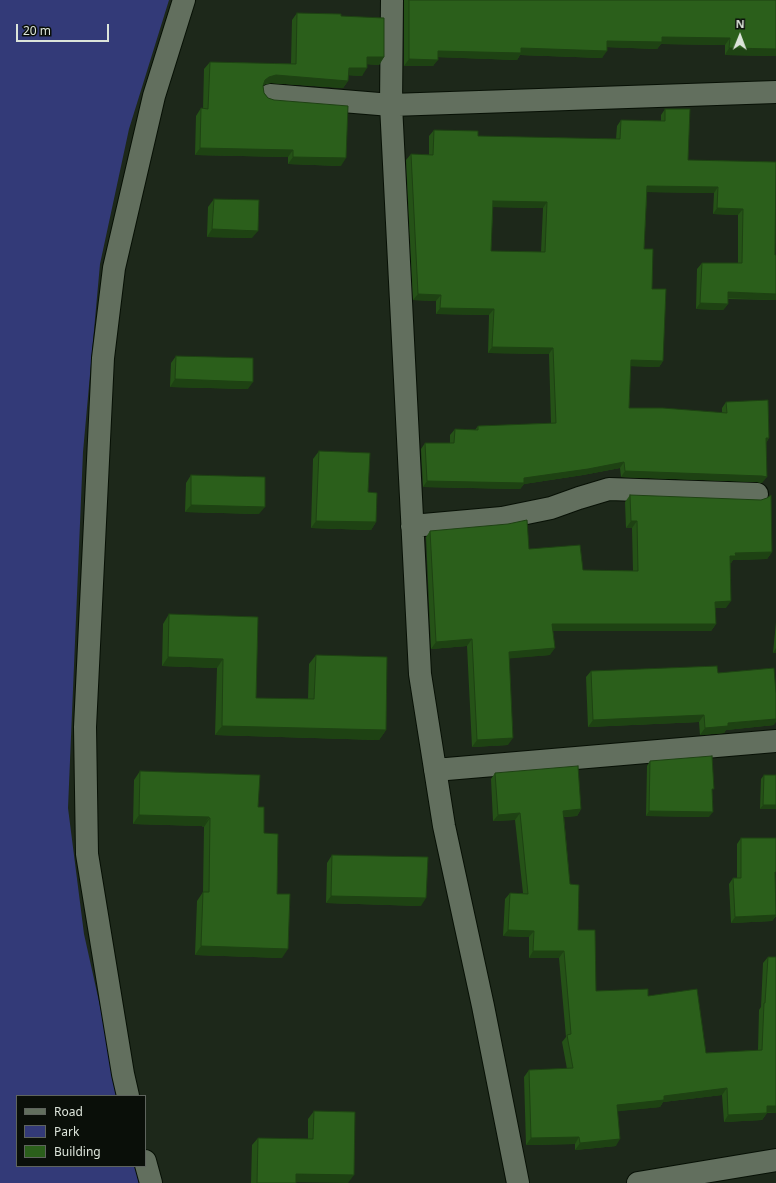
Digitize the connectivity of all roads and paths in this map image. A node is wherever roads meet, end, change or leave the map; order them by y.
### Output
1 (184, 0) edge
2 (392, 0) edge
3 (776, 92) edge
4 (270, 94) dead end
5 (391, 105) junction
6 (757, 494) dead end
7 (412, 526) junction
8 (776, 741) edge
9 (435, 770) junction
10 (128, 1095) edge
11 (776, 1160) edge
12 (146, 1165) edge
13 (151, 1183) edge
14 (518, 1183) edge
15 (638, 1183) edge

1 - 10 street
2 - 5 street
3 - 5 street
4 - 5 street
5 - 7 street
6 - 7 street
7 - 9 street
8 - 9 street
9 - 14 street
11 - 15 street
12 - 13 street

